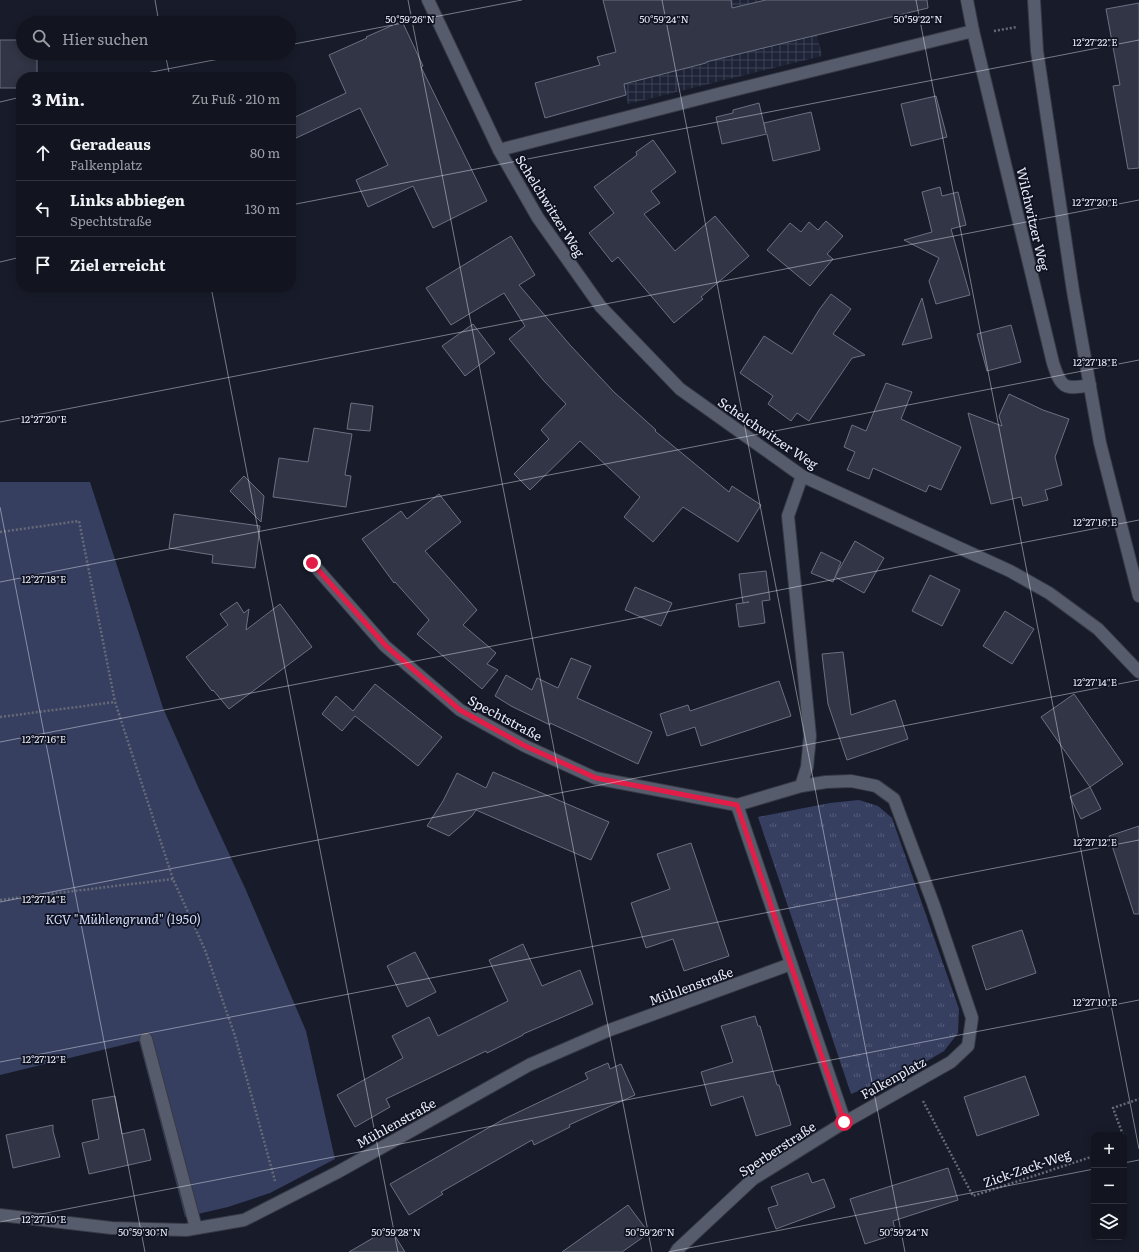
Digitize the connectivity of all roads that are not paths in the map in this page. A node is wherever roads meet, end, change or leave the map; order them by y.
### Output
1 (428, 0) edge
2 (967, 0) edge
3 (1034, 0) edge
4 (974, 31) junction
5 (499, 150) junction
6 (1090, 385) junction
7 (802, 476) junction
8 (312, 563) dead end
9 (1139, 596) edge
10 (1139, 672) edge
11 (801, 786) junction
12 (737, 805) junction
13 (791, 964) junction
14 (146, 1039) dead end
15 (844, 1122) junction
16 (0, 1215) edge
17 (196, 1228) junction
18 (676, 1252) edge

1 - 5 street, Schelchwitzer Weg
2 - 4 street, Wilchwitzer Weg
3 - 6 street, Wilchwitzer Weg
4 - 5 street, Schelchwitzer Weg
4 - 6 street, Wilchwitzer Weg
5 - 7 street, Schelchwitzer Weg
6 - 9 street, Wilchwitzer Weg
7 - 10 street, Schelchwitzer Weg
7 - 11 street
8 - 12 street, Spechtstraße
11 - 12 street, Falkenplatz
11 - 15 street, Falkenplatz
12 - 13 street
13 - 15 street
13 - 17 street, Mühlenstraße
14 - 17 street
15 - 18 street, Sperberstraße
16 - 17 street, Mühlenstraße

